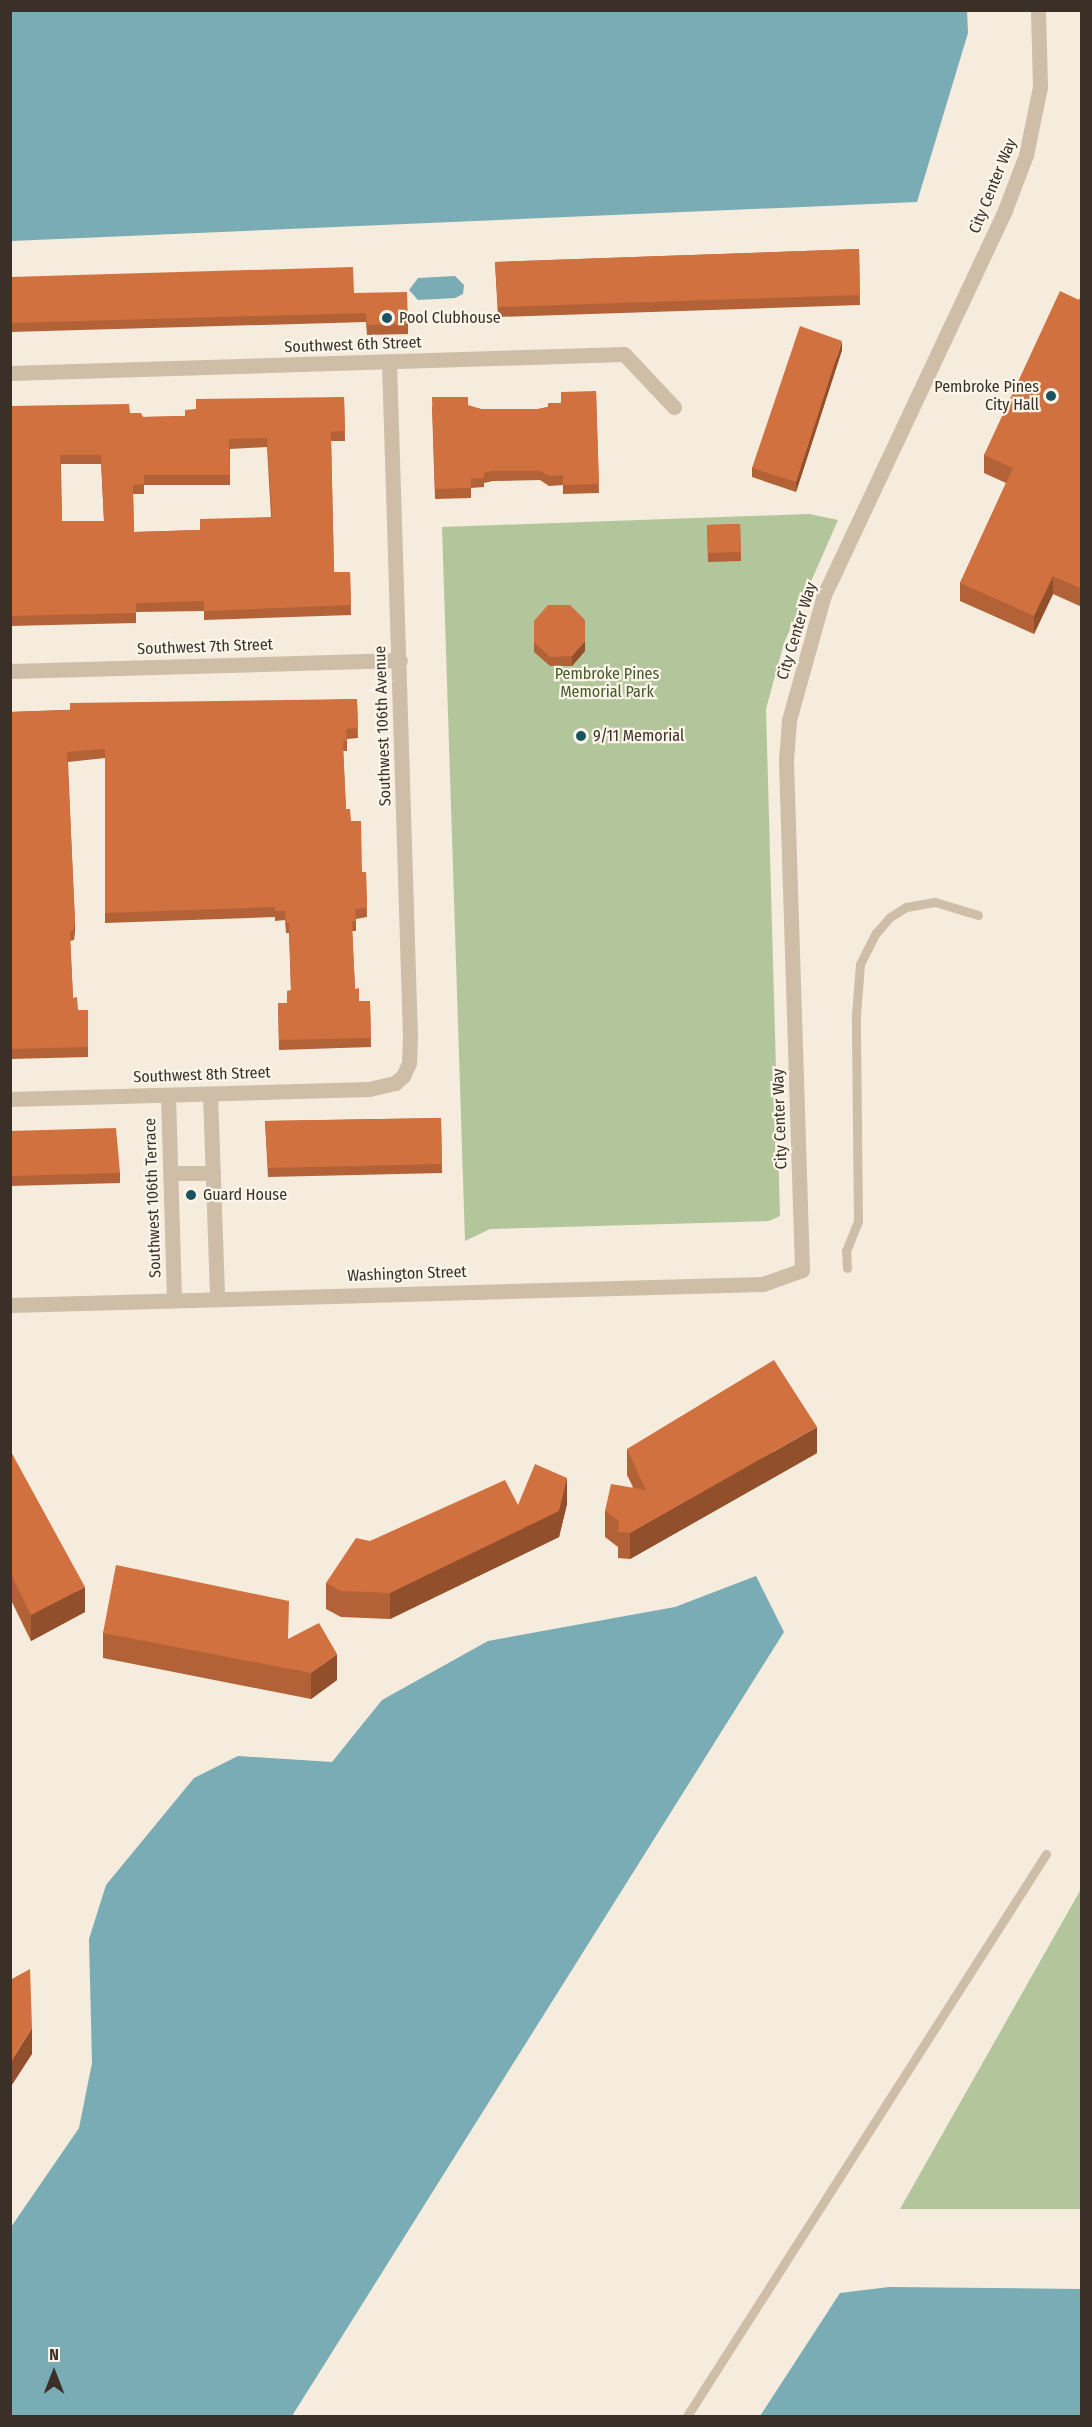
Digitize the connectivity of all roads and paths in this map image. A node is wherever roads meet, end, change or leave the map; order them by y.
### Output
1 (1038, 10) edge
2 (389, 362) junction
3 (10, 373) edge
4 (674, 407) dead end
5 (400, 660) junction
6 (10, 671) edge
7 (978, 915) dead end
8 (395, 1083) joint
9 (210, 1094) junction
10 (168, 1096) junction
11 (10, 1099) edge
12 (171, 1173) junction
13 (213, 1173) junction
14 (847, 1268) dead end
15 (802, 1270) joint
16 (174, 1298) junction
17 (217, 1298) junction
18 (10, 1305) edge
19 (1046, 1854) dead end
20 (687, 2416) edge

1 - 15 street, City Center Way
2 - 3 street, Southwest 6th Street
2 - 4 street, Southwest 6th Street
2 - 5 street, Southwest 106th Avenue
5 - 6 street, Southwest 7th Street
5 - 8 street, Southwest 106th Avenue
7 - 14 lane
8 - 9 street, Southwest 8th Street
9 - 10 street, Southwest 8th Street
9 - 13 street
10 - 11 street, Southwest 8th Street
10 - 12 street, Southwest 106th Terrace
12 - 13 street
12 - 16 street, Southwest 106th Terrace
13 - 17 street
15 - 17 street, Washington Street
16 - 17 street, Washington Street
16 - 18 street, Washington Street
19 - 20 lane

